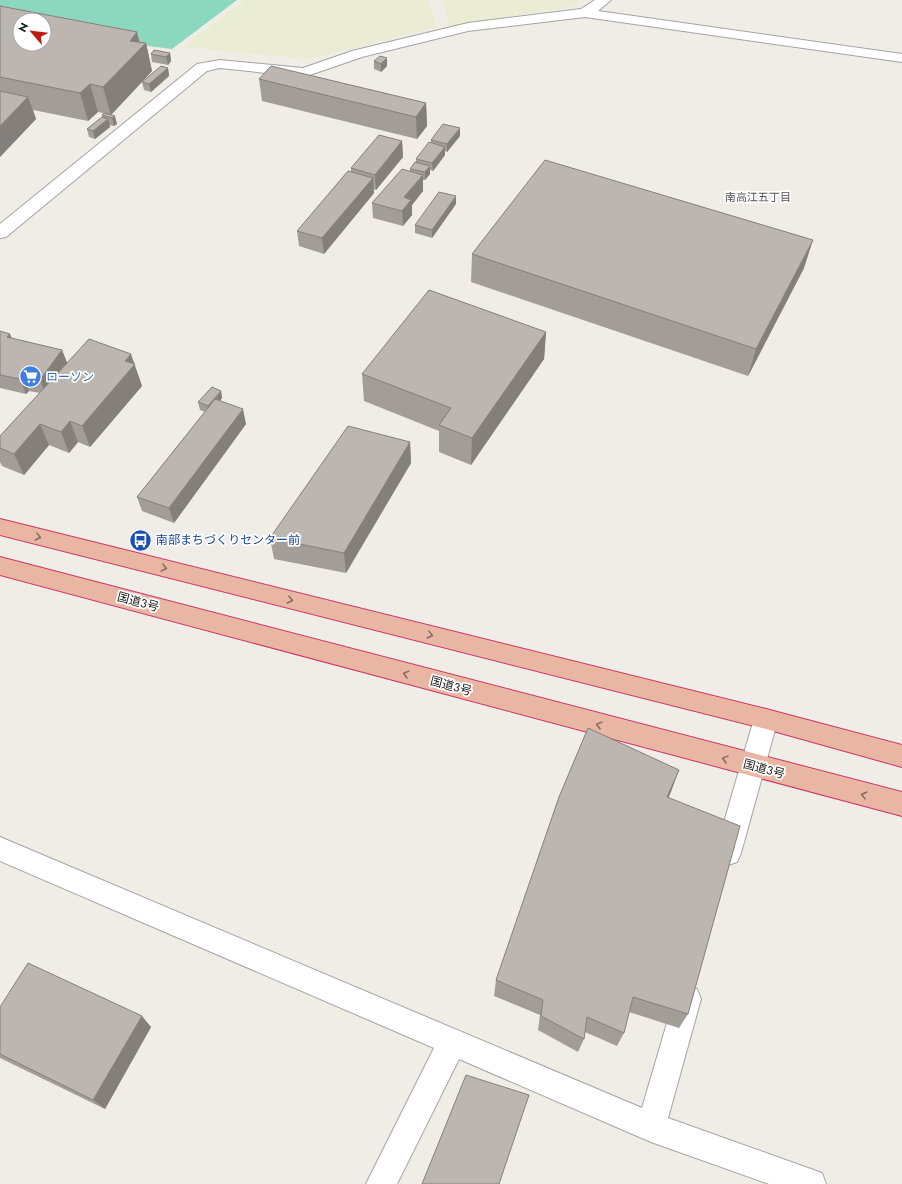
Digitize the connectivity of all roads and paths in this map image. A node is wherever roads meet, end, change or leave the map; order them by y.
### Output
1 (604, 0) edge
2 (586, 13) junction
3 (902, 58) edge
4 (0, 233) edge
5 (0, 527) edge
6 (0, 566) edge
7 (766, 719) junction
8 (902, 756) edge
9 (753, 766) junction
10 (902, 804) edge
11 (0, 849) edge
12 (722, 876) edge
13 (694, 975) edge
14 (452, 1042) junction
15 (651, 1127) junction
16 (380, 1184) edge
17 (811, 1184) edge

1 - 2 street
2 - 3 street
2 - 4 street
5 -> 7 highway
9 -> 6 highway, 国道3号
7 - 8 highway
7 - 9 street
10 -> 9 highway, 国道3号
9 - 12 street
11 - 14 street
13 - 15 street
14 - 15 street
14 - 16 street
15 - 17 street

